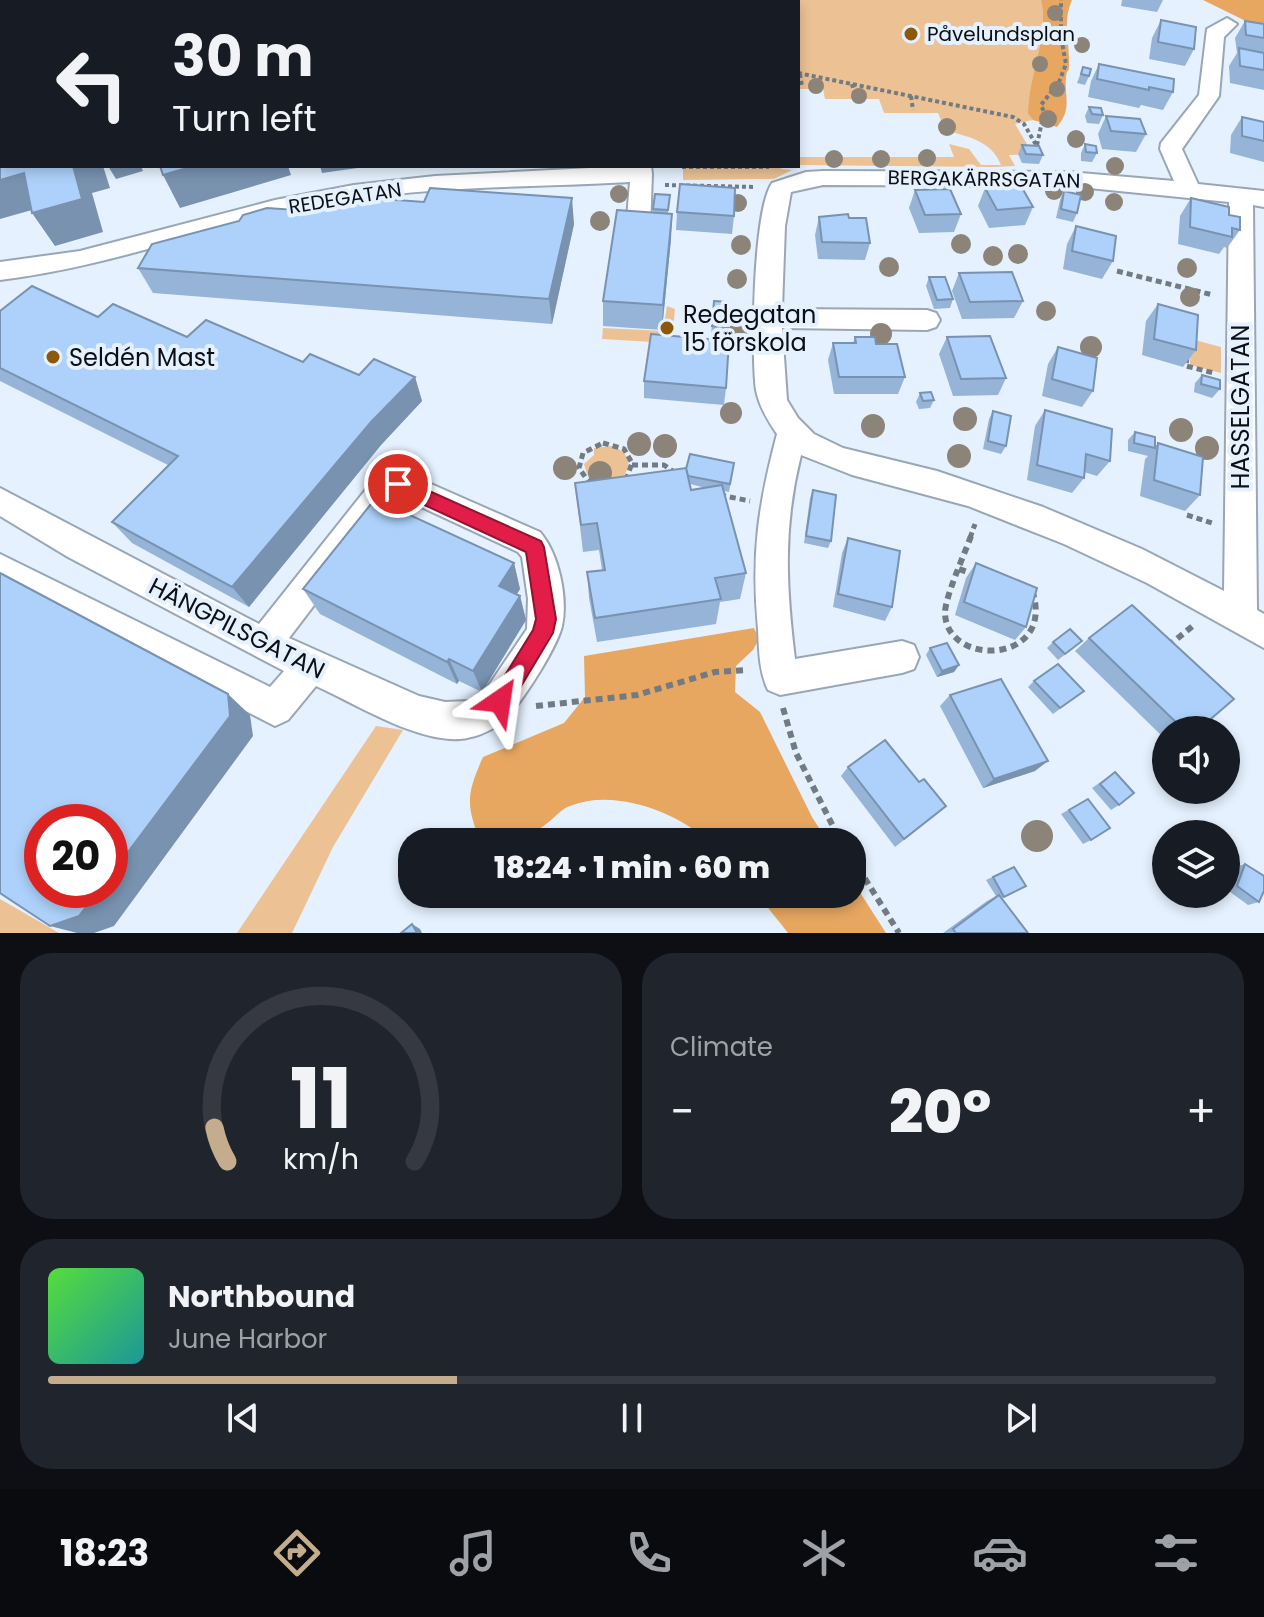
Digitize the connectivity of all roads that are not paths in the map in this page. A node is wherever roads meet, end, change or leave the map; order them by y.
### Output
1 (1227, 24) dead end
2 (641, 175) edge
3 (778, 178) edge
4 (1189, 189) junction
5 (1252, 198) edge
6 (638, 230) edge
7 (0, 271) edge
8 (770, 318) junction
9 (927, 320) dead end
10 (792, 432) junction
11 (4, 509) edge
12 (0, 568) edge
13 (1240, 619) edge
14 (264, 644) junction
15 (902, 657) dead end
16 (310, 667) junction

1 - 4 street
2 - 6 street
2 - 7 street, REDEGATAN
3 - 4 street, BERGAKÄRRSGATAN
3 - 8 street
4 - 5 street, BERGAKÄRRSGATAN
5 - 13 street, HASSELGATAN
8 - 9 street
8 - 10 street
10 - 13 street
10 - 15 street
11 - 14 street, HÄNGPILSGATAN
12 - 16 street
14 - 16 street, HÄNGPILSGATAN
14 - 16 street, HÄNGPILSGATAN

